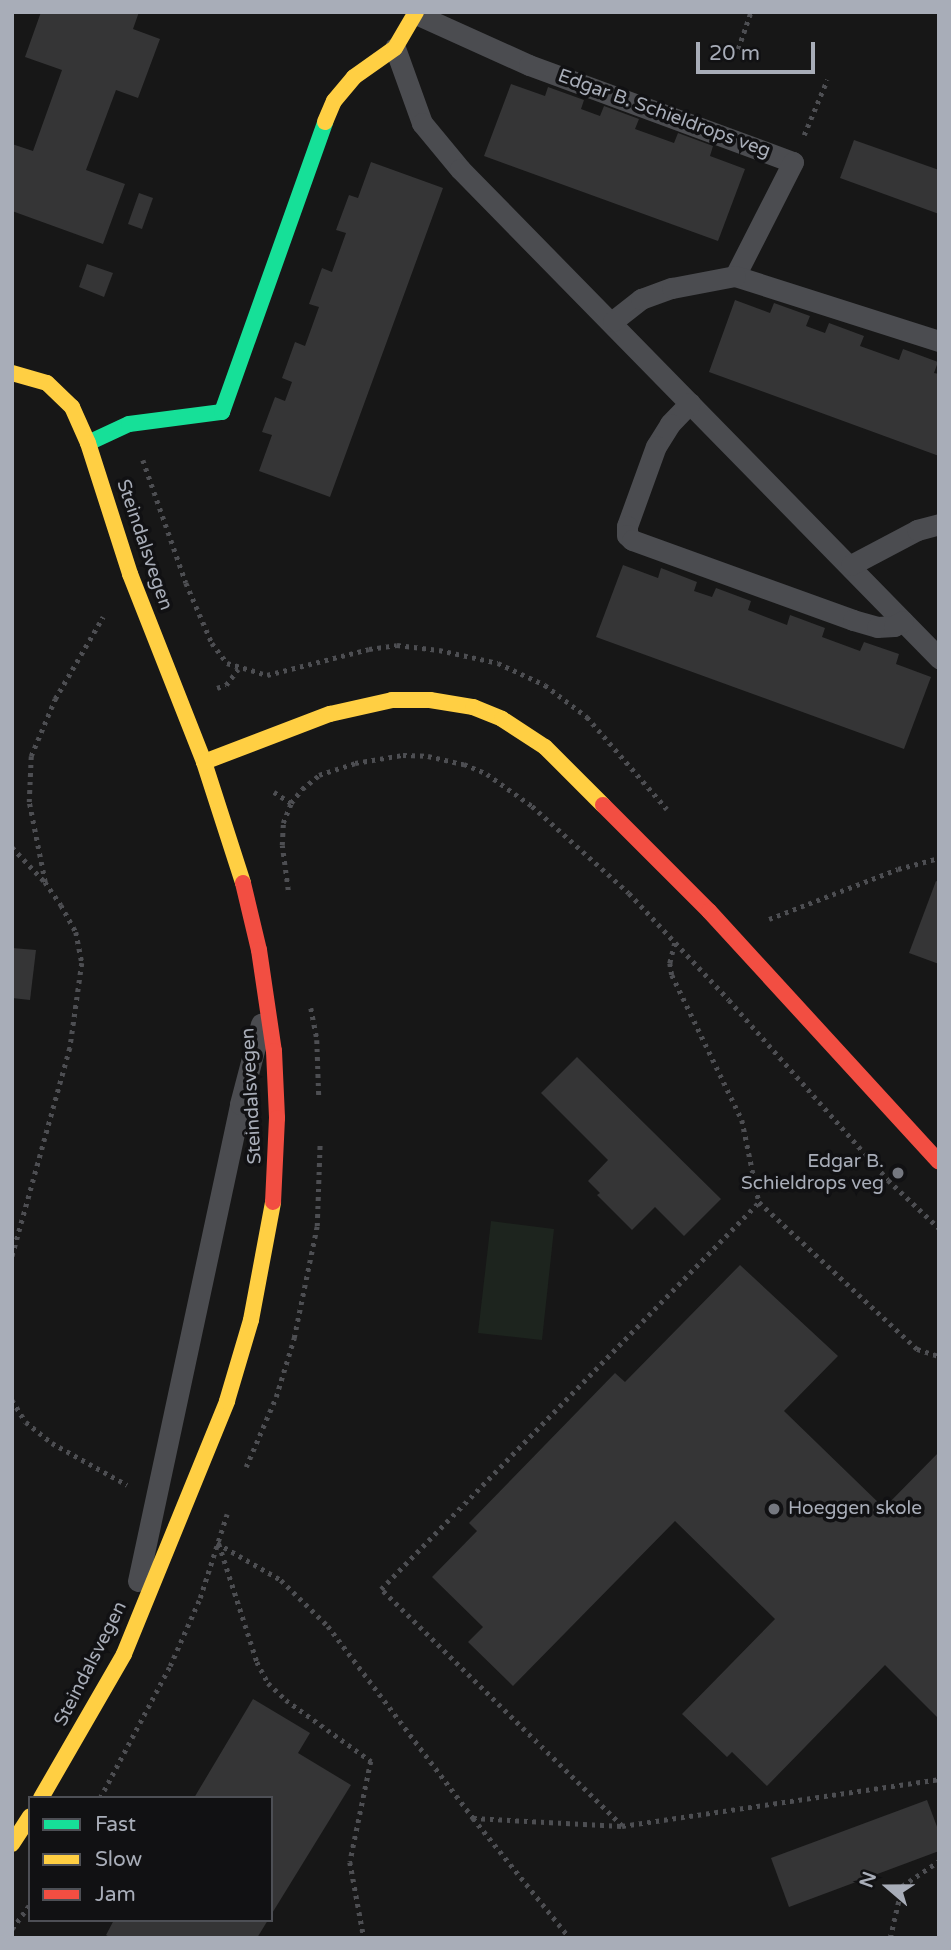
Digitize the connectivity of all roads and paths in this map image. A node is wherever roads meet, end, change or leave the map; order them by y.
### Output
1 (751, 12) edge
2 (416, 13) edge
3 (396, 47) junction
4 (738, 49) dead end
5 (827, 80) dead end
6 (793, 162) junction
7 (735, 276) junction
8 (613, 321) junction
9 (939, 341) edge
10 (12, 373) edge
11 (690, 403) junction
12 (88, 443) junction
13 (939, 524) edge
14 (851, 565) junction
15 (108, 610) dead end
16 (903, 621) junction
17 (939, 658) edge
18 (238, 669) dead end
19 (226, 685) dead end
20 (204, 762) junction
21 (274, 792) dead end
22 (291, 803) junction
23 (12, 848) edge
24 (939, 858) edge
25 (45, 882) junction
26 (289, 892) dead end
27 (765, 921) dead end
28 (676, 943) junction
29 (309, 999) dead end
30 (267, 1002) junction
31 (319, 1099) dead end
32 (320, 1135) dead end
33 (939, 1162) edge
34 (759, 1202) junction
35 (939, 1228) edge
36 (12, 1257) edge
37 (939, 1356) edge
38 (12, 1400) edge
39 (244, 1472) dead end
40 (133, 1489) dead end
41 (229, 1505) dead end
42 (211, 1540) dead end
43 (219, 1544) junction
44 (124, 1654) junction
45 (939, 1779) edge
46 (42, 1796) edge
47 (101, 1796) edge
48 (472, 1818) junction
49 (28, 1819) edge
50 (622, 1826) junction
51 (12, 1844) edge
52 (939, 1861) edge
53 (28, 1907) edge
54 (12, 1929) edge
55 (364, 1938) edge
56 (570, 1938) edge
57 (890, 1938) edge

1 - 4 path
2 - 3 street, Edgar B. Schieldrops veg
2 - 6 lane, Edgar B. Schieldrops veg
3 - 8 lane
3 - 12 street, Edgar B. Schieldrops veg
5 - 6 path
6 - 7 lane, Edgar B. Schieldrops veg
7 - 8 lane
7 - 9 lane
8 - 11 lane
10 - 12 street, Steindalsvegen
11 - 14 lane
11 - 16 lane
12 - 20 street, Steindalsvegen
13 - 14 lane
14 - 16 lane
15 - 25 path
16 - 17 lane
18 - 19 path
20 - 30 street, Steindalsvegen
20 - 33 street
21 - 22 path
22 - 26 path
22 - 28 path
23 - 25 path
24 - 27 path
25 - 36 path
28 - 34 path
28 - 35 path
29 - 31 path
30 - 44 lane
30 - 44 street, Steindalsvegen
32 - 39 path
34 - 37 path
34 - 50 path
38 - 40 path
41 - 43 path
42 - 43 path
43 - 47 path
43 - 48 path
43 - 55 path
44 - 46 street, Steindalsvegen
45 - 50 path
48 - 50 path
48 - 56 path
49 - 51 street
52 - 57 path
53 - 54 path

